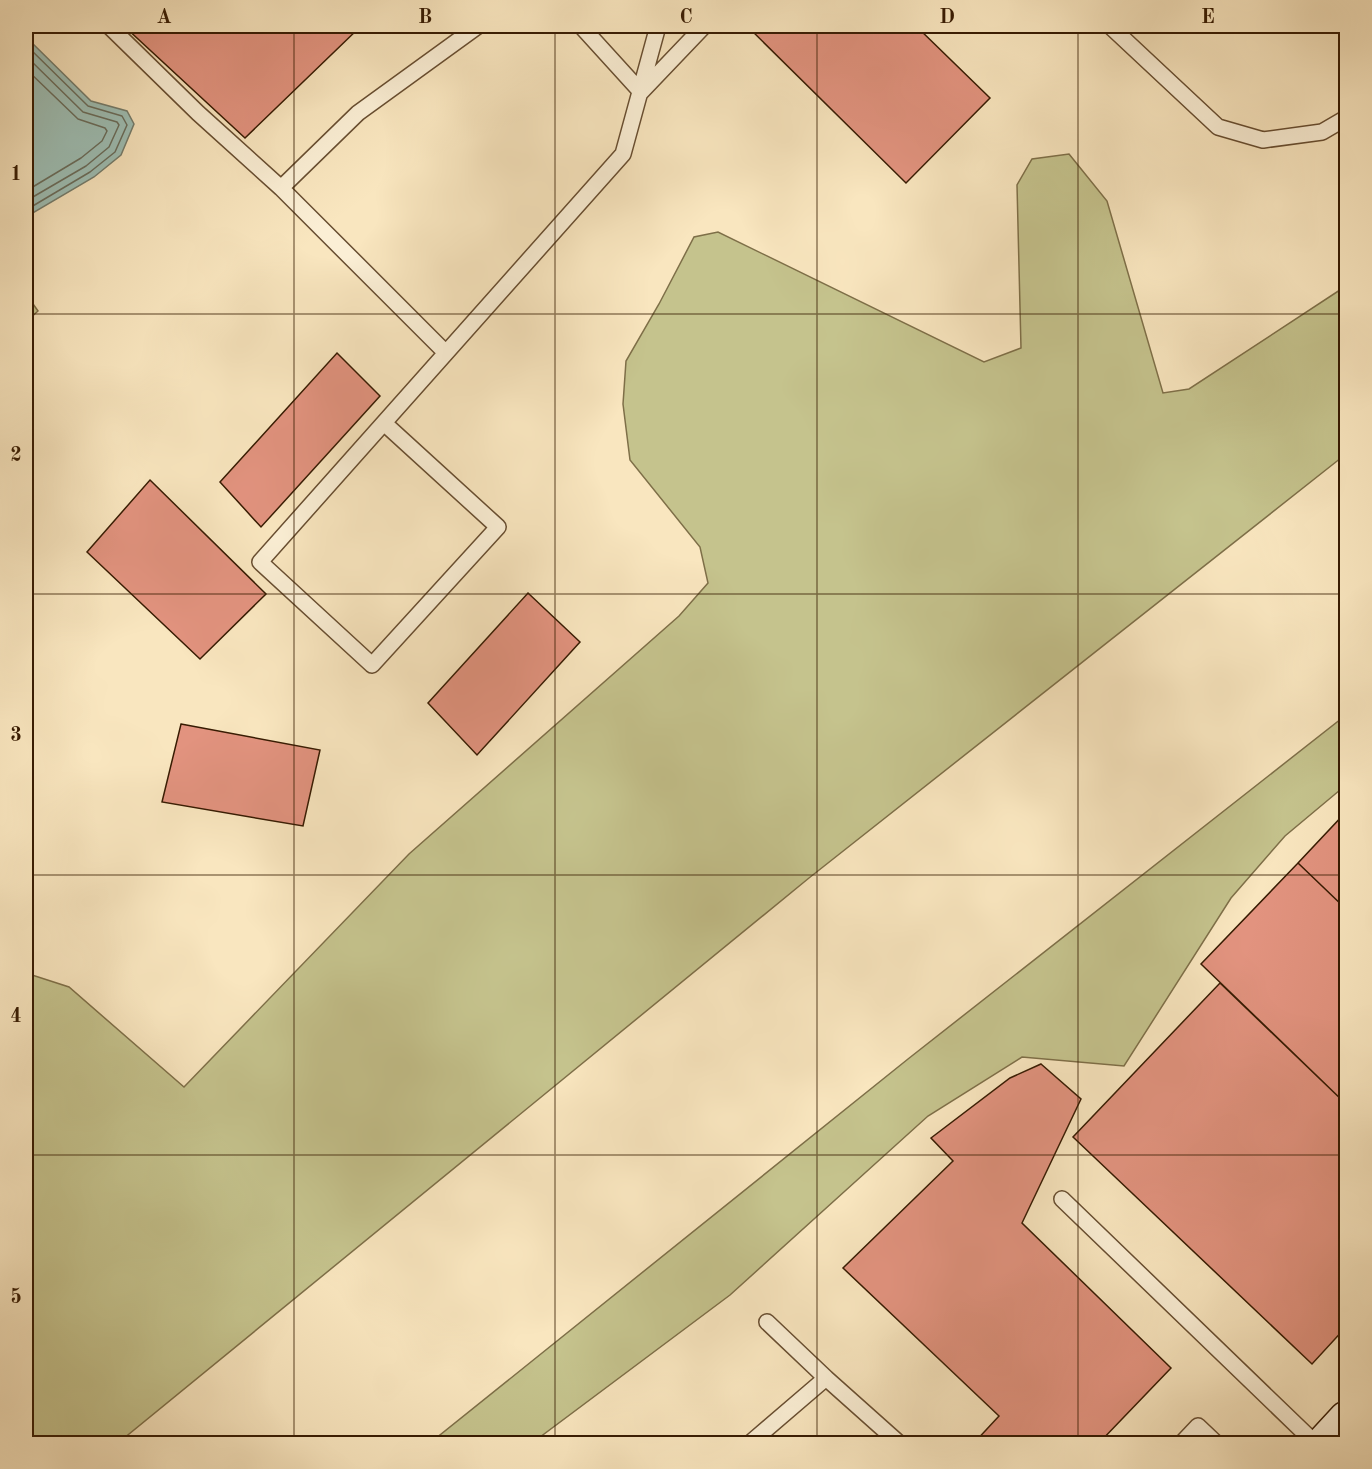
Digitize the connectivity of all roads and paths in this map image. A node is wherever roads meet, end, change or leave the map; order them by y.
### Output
1 (109, 26) edge
2 (478, 26) edge
3 (581, 26) edge
4 (658, 26) edge
5 (704, 26) edge
6 (1110, 26) edge
7 (641, 92) junction
8 (1347, 118) edge
9 (281, 188) junction
10 (446, 353) junction
11 (384, 423) junction
12 (1062, 1199) dead end
13 (767, 1322) dead end
14 (826, 1378) junction
15 (1347, 1418) edge
16 (749, 1443) edge
17 (900, 1443) edge
18 (1181, 1443) edge
19 (1217, 1443) edge
20 (1316, 1443) edge
21 (1322, 1443) edge

1 - 9 lane
2 - 9 lane
3 - 7 lane
4 - 7 lane
5 - 7 lane
6 - 8 lane
7 - 10 lane
9 - 10 lane
10 - 11 lane
11 - 11 lane
12 - 20 lane
13 - 14 lane
14 - 16 lane
14 - 17 lane
15 - 21 main road
18 - 19 lane

